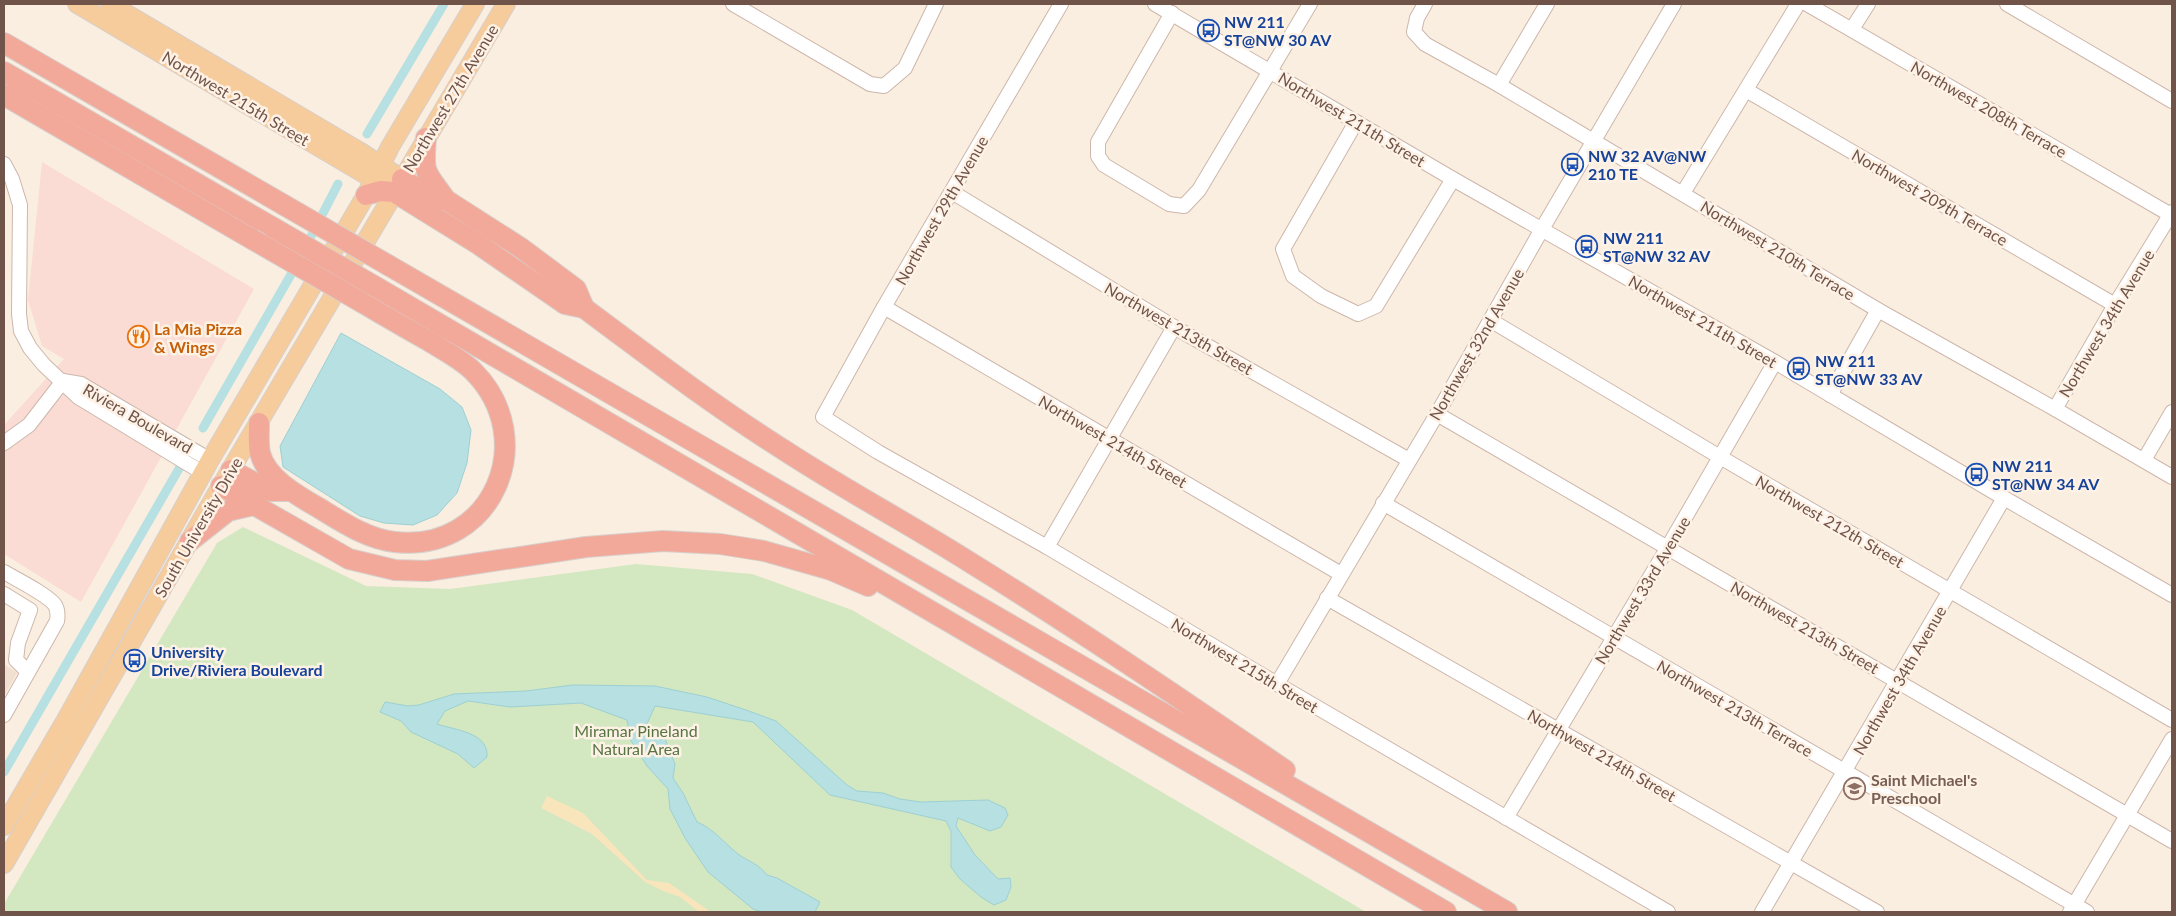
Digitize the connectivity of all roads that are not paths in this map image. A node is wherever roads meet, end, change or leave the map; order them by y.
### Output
1 (110, 4) edge
2 (506, 4) edge
3 (733, 4) edge
4 (1061, 4) edge
5 (1155, 4) edge
6 (1310, 4) edge
7 (1425, 4) edge
8 (1547, 4) edge
9 (1674, 4) edge
10 (1798, 4) edge
11 (1806, 4) edge
12 (1868, 4) edge
13 (2007, 4) edge
14 (474, 5) edge
15 (931, 5) edge
16 (87, 6) edge
17 (1172, 14) junction
18 (1852, 29) junction
19 (4, 43) edge
20 (479, 50) junction
21 (1270, 70) junction
22 (4, 72) edge
23 (1499, 85) junction
24 (1746, 90) junction
25 (4, 95) edge
26 (2172, 101) edge
27 (1356, 122) junction
28 (426, 138) junction
29 (1593, 141) junction
30 (4, 164) edge
31 (1453, 179) junction
32 (373, 180) junction
33 (398, 186) junction
34 (952, 192) junction
35 (1683, 193) junction
36 (446, 200) junction
37 (2171, 214) edge
38 (1542, 229) junction
39 (2115, 305) junction
40 (584, 308) junction
41 (884, 308) junction
42 (1878, 310) junction
43 (1490, 320) junction
44 (1174, 327) junction
45 (1775, 362) junction
46 (63, 381) junction
47 (1830, 395) junction
48 (2055, 408) junction
49 (2172, 412) edge
50 (1437, 414) junction
51 (823, 417) joint
52 (259, 422) junction
53 (1109, 439) junction
54 (4, 443) edge
55 (1720, 457) junction
56 (1409, 460) junction
57 (2144, 460) junction
58 (206, 467) junction
59 (2172, 477) edge
60 (226, 478) junction
61 (288, 491) junction
62 (2004, 498) junction
63 (1383, 503) junction
64 (254, 505) junction
65 (190, 541) junction
66 (1047, 547) junction
67 (1668, 547) junction
68 (4, 572) edge
69 (1341, 574) junction
70 (1951, 591) junction
71 (4, 594) edge
72 (2172, 595) edge
73 (1327, 598) junction
74 (922, 606) junction
75 (1614, 638) junction
76 (28, 672) junction
77 (1898, 682) junction
78 (1277, 684) junction
79 (4, 715) edge
80 (2172, 720) edge
81 (1558, 730) junction
82 (2172, 739) edge
83 (1844, 772) junction
84 (1338, 814) junction
85 (2127, 816) junction
86 (1506, 818) junction
87 (4, 826) edge
88 (2172, 841) edge
89 (1791, 862) junction
90 (4, 864) edge
91 (2072, 908) edge
92 (1446, 912) edge
93 (1507, 912) edge
94 (1668, 912) edge
95 (1762, 912) edge
96 (1878, 912) edge
97 (2087, 912) edge

1 - 32 main road, Northwest 215th Street
2 - 20 main road, Northwest 27th Avenue
3 - 15 street
4 - 34 street, Northwest 29th Avenue
5 - 17 street, Northwest 211th Street
6 - 21 street
7 - 23 street, Northwest 210th Terrace
8 - 23 street
9 - 29 street, Northwest 32nd Avenue
10 - 24 street
11 - 18 street, Northwest 208th Terrace
12 - 18 street
13 - 26 street
14 - 20 main road
14 - 32 main road, Northwest 27th Avenue
16 - 32 main road, Northwest 215th Street
17 - 21 street, Northwest 211th Street
17 - 21 street
18 - 37 street, Northwest 208th Terrace
19 - 84 highway, bridge
20 - 28 main road, Northwest 27th Avenue
21 - 27 street, Northwest 211th Street
22 - 74 highway, bridge
23 - 29 street, Northwest 210th Terrace
24 - 35 street
24 - 39 street, Northwest 209th Terrace
25 - 61 highway, bridge
27 - 31 street, Northwest 211th Street
27 - 31 street
28 - 33 main road, Northwest 27th Avenue
28 - 36 highway
29 - 35 street, Northwest 210th Terrace
29 - 38 street, Northwest 32nd Avenue
30 - 46 street, Riviera Boulevard
31 - 38 street, Northwest 211th Street
32 - 33 main road, Northwest 215th Street
32 - 33 highway
32 - 58 main road, South University Drive
33 - 36 highway
33 - 40 highway
33 - 52 main road, South University Drive
34 - 41 street, Northwest 29th Avenue
34 - 44 street, Northwest 213th Street
35 - 42 street, Northwest 210th Terrace
36 - 40 highway
37 - 39 street, Northwest 34th Avenue
38 - 43 street, Northwest 32nd Avenue
38 - 45 street, Northwest 211th Street
39 - 48 street, Northwest 34th Avenue
40 - 84 highway
41 - 51 street, Northwest 29th Avenue
41 - 53 street, Northwest 214th Street
42 - 47 street
42 - 48 street, Northwest 210th Terrace
43 - 50 street, Northwest 32nd Avenue
43 - 55 street, Northwest 212th Street
44 - 53 street
44 - 56 street, Northwest 213th Street
45 - 47 street, Northwest 211th Street
45 - 55 street, Northwest 33rd Avenue
46 - 54 street
46 - 58 street, Riviera Boulevard
47 - 62 street, Northwest 211th Street
48 - 57 street, Northwest 210th Terrace
49 - 57 street
50 - 56 street, Northwest 32nd Avenue
50 - 67 street, Northwest 213th Street
51 - 66 street, Northwest 215th Street
52 - 60 main road, South University Drive
52 - 61 highway
53 - 66 street
53 - 69 street, Northwest 214th Street
55 - 67 street, Northwest 33rd Avenue
55 - 70 street, Northwest 212th Street
56 - 63 street, Northwest 32nd Avenue
57 - 59 street, Northwest 210th Terrace
58 - 60 main road
58 - 87 main road, South University Drive
60 - 61 highway
60 - 64 highway
60 - 65 main road, South University Drive
62 - 70 street, Northwest 34th Avenue
62 - 72 street, Northwest 211th Street
63 - 69 street, Northwest 32nd Avenue
63 - 75 street, Northwest 213th Terrace
64 - 65 highway
64 - 74 highway
65 - 90 main road, South University Drive
66 - 78 street, Northwest 215th Street
67 - 75 street, Northwest 33rd Avenue
67 - 77 street, Northwest 213th Street
68 - 76 street
69 - 73 street, Northwest 32nd Avenue
70 - 77 street, Northwest 34th Avenue
70 - 80 street, Northwest 212th Street
71 - 76 street
73 - 78 street, Northwest 32nd Avenue
73 - 81 street, Northwest 214th Street
74 - 92 highway
75 - 81 street, Northwest 33rd Avenue
75 - 83 street, Northwest 213th Terrace
76 - 79 street
77 - 83 street, Northwest 34th Avenue
77 - 85 street, Northwest 213th Street
78 - 86 street, Northwest 215th Street
81 - 86 street, Northwest 33rd Avenue
81 - 89 street, Northwest 214th Street
82 - 85 street
83 - 89 street, Northwest 34th Avenue
83 - 91 street, Northwest 213th Terrace
84 - 93 highway
85 - 88 street, Northwest 213th Street
85 - 91 street
86 - 94 street, Northwest 215th Street
89 - 95 street, Northwest 34th Avenue
89 - 96 street, Northwest 214th Street
91 - 97 street, Northwest 213th Terrace

